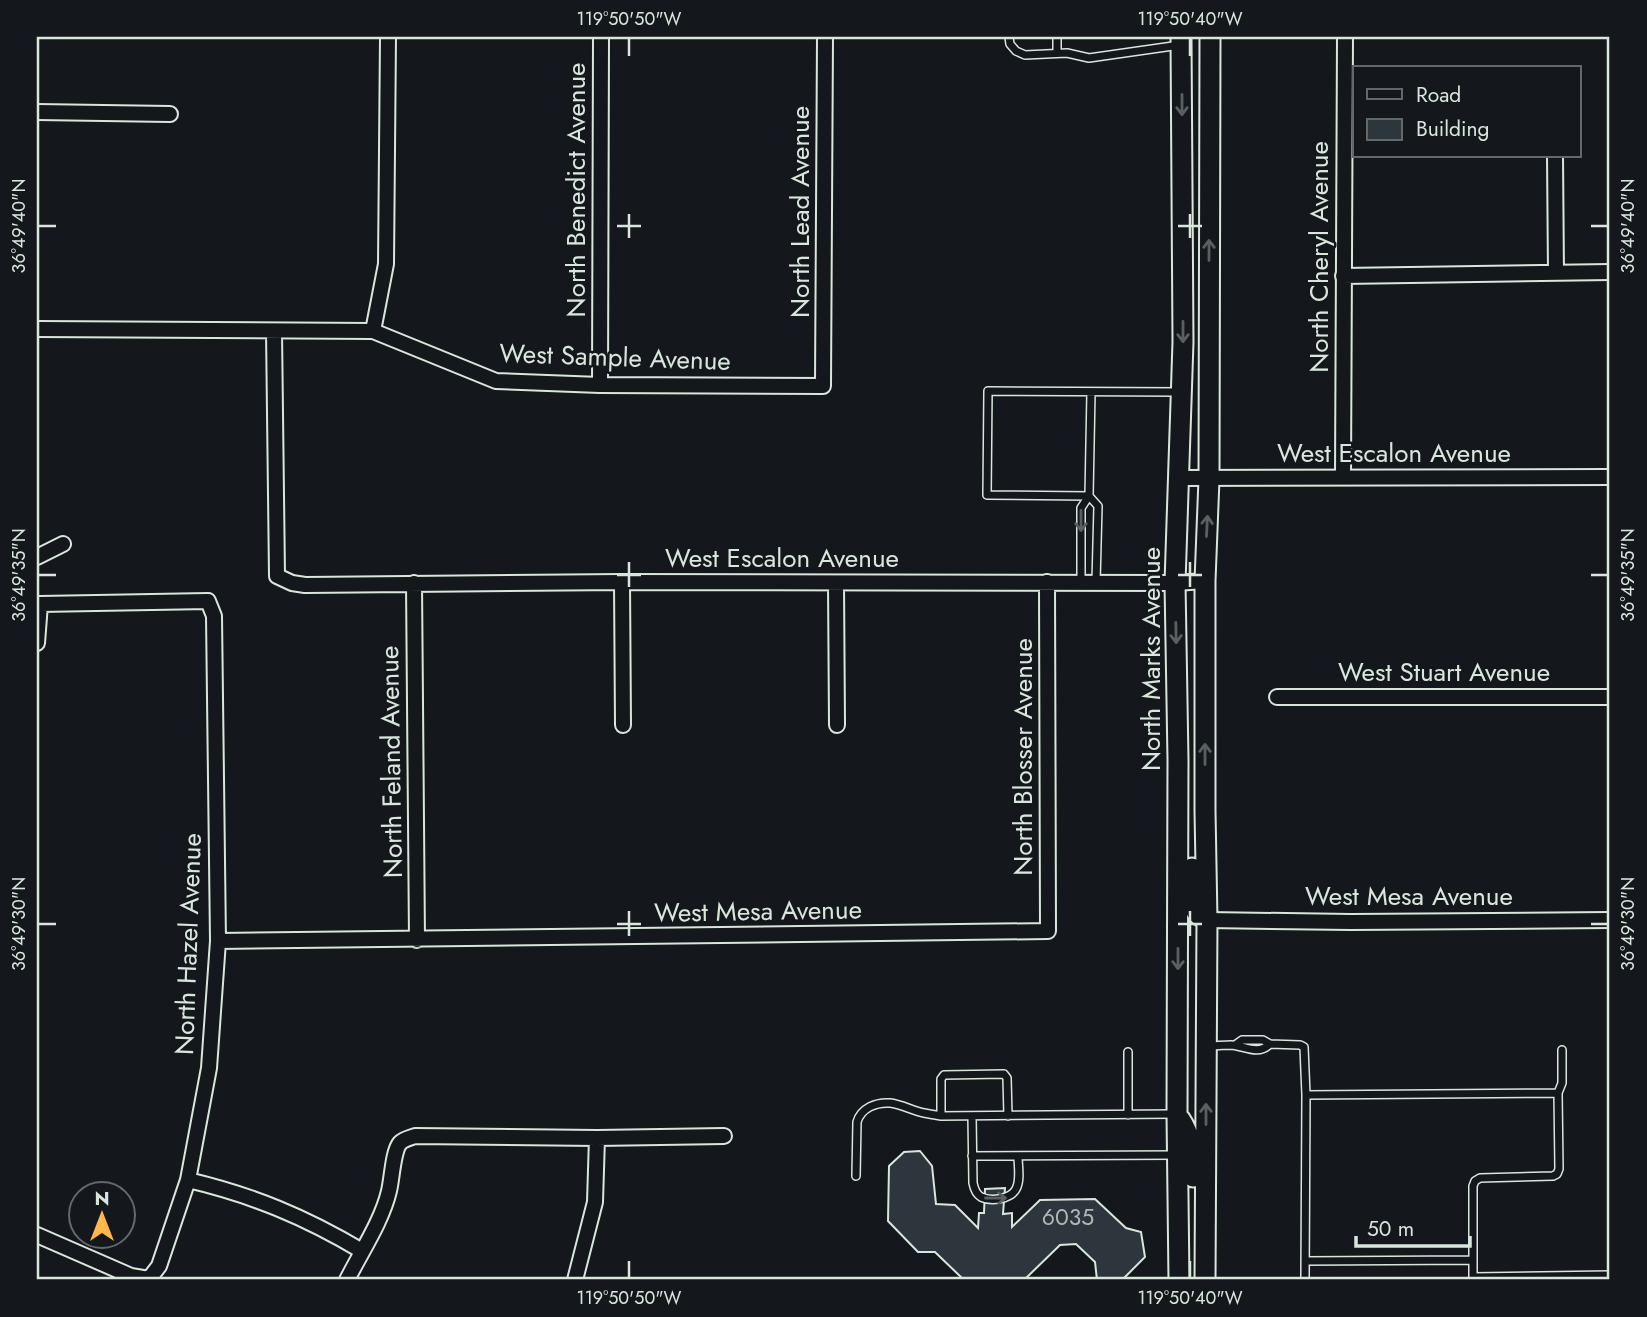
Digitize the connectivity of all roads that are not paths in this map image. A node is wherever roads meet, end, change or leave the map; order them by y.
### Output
1 (388, 37) edge
2 (601, 37) edge
3 (825, 37) edge
4 (1009, 37) edge
5 (1057, 37) edge
6 (1209, 37) edge
7 (1345, 37) edge
8 (1181, 41) edge
9 (1057, 53) junction
10 (37, 112) edge
11 (170, 114) dead end
12 (1555, 158) edge
13 (1610, 272) edge
14 (1556, 273) junction
15 (1343, 276) junction
16 (37, 329) edge
17 (274, 331) junction
18 (373, 331) junction
19 (600, 385) junction
20 (823, 387) joint
21 (1181, 391) junction
22 (1091, 392) junction
23 (1343, 477) junction
24 (1610, 477) edge
25 (1178, 478) junction
26 (1209, 479) junction
27 (1088, 496) junction
28 (63, 544) dead end
29 (37, 557) edge
30 (1205, 581) junction
31 (622, 582) junction
32 (1047, 582) junction
33 (1089, 582) junction
34 (414, 583) junction
35 (836, 583) junction
36 (1175, 583) junction
37 (37, 643) edge
38 (1277, 696) dead end
39 (1610, 697) edge
40 (623, 725) dead end
41 (837, 725) dead end
42 (1178, 760) junction
43 (1207, 920) junction
44 (1610, 920) edge
45 (1048, 931) joint
46 (417, 940) junction
47 (218, 942) junction
48 (1206, 1046) junction
49 (1562, 1049) dead end
50 (1128, 1052) dead end
51 (1558, 1093) junction
52 (1306, 1095) junction
53 (1177, 1114) junction
54 (1128, 1115) junction
55 (941, 1116) junction
56 (972, 1116) junction
57 (1008, 1116) junction
58 (724, 1136) dead end
59 (597, 1138) junction
60 (1178, 1155) junction
61 (972, 1156) junction
62 (1018, 1156) junction
63 (856, 1176) dead end
64 (188, 1180) junction
65 (37, 1235) edge
66 (362, 1251) junction
67 (1473, 1260) junction
68 (1305, 1261) junction
69 (1205, 1272) edge
70 (1610, 1275) edge
71 (1473, 1278) edge
72 (149, 1279) edge
73 (346, 1280) edge
74 (575, 1280) edge
75 (1179, 1280) edge
76 (1305, 1280) edge

1 - 18 street
2 - 19 street, North Benedict Avenue
3 - 20 street, North Lead Avenue
4 - 9 lane
5 - 9 lane
26 -> 6 main road, North Marks Avenue
7 - 15 street, North Cheryl Avenue
8 - 9 lane
8 -> 21 main road, North Marks Avenue
10 - 11 street
12 - 14 street
13 - 14 street
14 - 15 street
15 - 23 street, North Cheryl Avenue
16 - 17 street, West Sample Avenue
17 - 18 street, West Sample Avenue
17 - 34 street, West Escalon Avenue
18 - 19 street, West Sample Avenue
19 - 20 street, West Sample Avenue
21 - 22 lane
21 - 25 main road, North Marks Avenue
22 - 27 lane
22 - 27 lane
23 - 24 street, West Escalon Avenue
23 - 26 street, West Escalon Avenue
25 - 26 street, West Escalon Avenue
25 - 36 main road, North Marks Avenue
30 -> 26 main road, North Marks Avenue
27 -> 33 lane
27 - 33 lane
28 - 29 street
30 - 36 street, West Escalon Avenue
43 -> 30 main road, North Marks Avenue
31 - 34 street, West Escalon Avenue
31 - 35 street, West Escalon Avenue
31 - 40 street
32 - 33 street, West Escalon Avenue
32 - 35 street, West Escalon Avenue
32 - 45 street, North Blosser Avenue
33 - 36 street, West Escalon Avenue
34 - 46 street, North Feland Avenue
35 - 41 street
36 -> 42 main road, North Marks Avenue
37 - 47 street, North Hazel Avenue
38 - 39 street, West Stuart Avenue
42 - 43 main road
42 -> 53 main road, North Marks Avenue
43 - 44 street, West Mesa Avenue
43 - 48 main road, North Marks Avenue
45 - 46 street, West Mesa Avenue
46 - 47 street, West Mesa Avenue
47 - 64 street, North Hazel Avenue
48 - 52 lane
69 -> 48 main road, North Marks Avenue
49 - 51 lane
50 - 54 lane
51 - 52 lane
51 - 67 lane
52 - 68 lane
53 - 54 lane
53 - 60 main road, North Marks Avenue
53 - 69 main road
54 - 57 lane
55 - 56 lane
55 - 57 lane
55 - 63 lane
56 - 57 lane
56 - 61 lane
58 - 59 street
59 - 66 street
59 - 74 street
60 - 62 lane
60 - 75 main road, North Marks Avenue
61 - 62 lane
61 -> 62 lane
64 - 66 street
64 - 72 street, North Hazel Avenue
65 - 72 street
66 - 73 street
67 - 68 lane
67 - 71 lane
68 - 76 lane
70 - 71 lane

